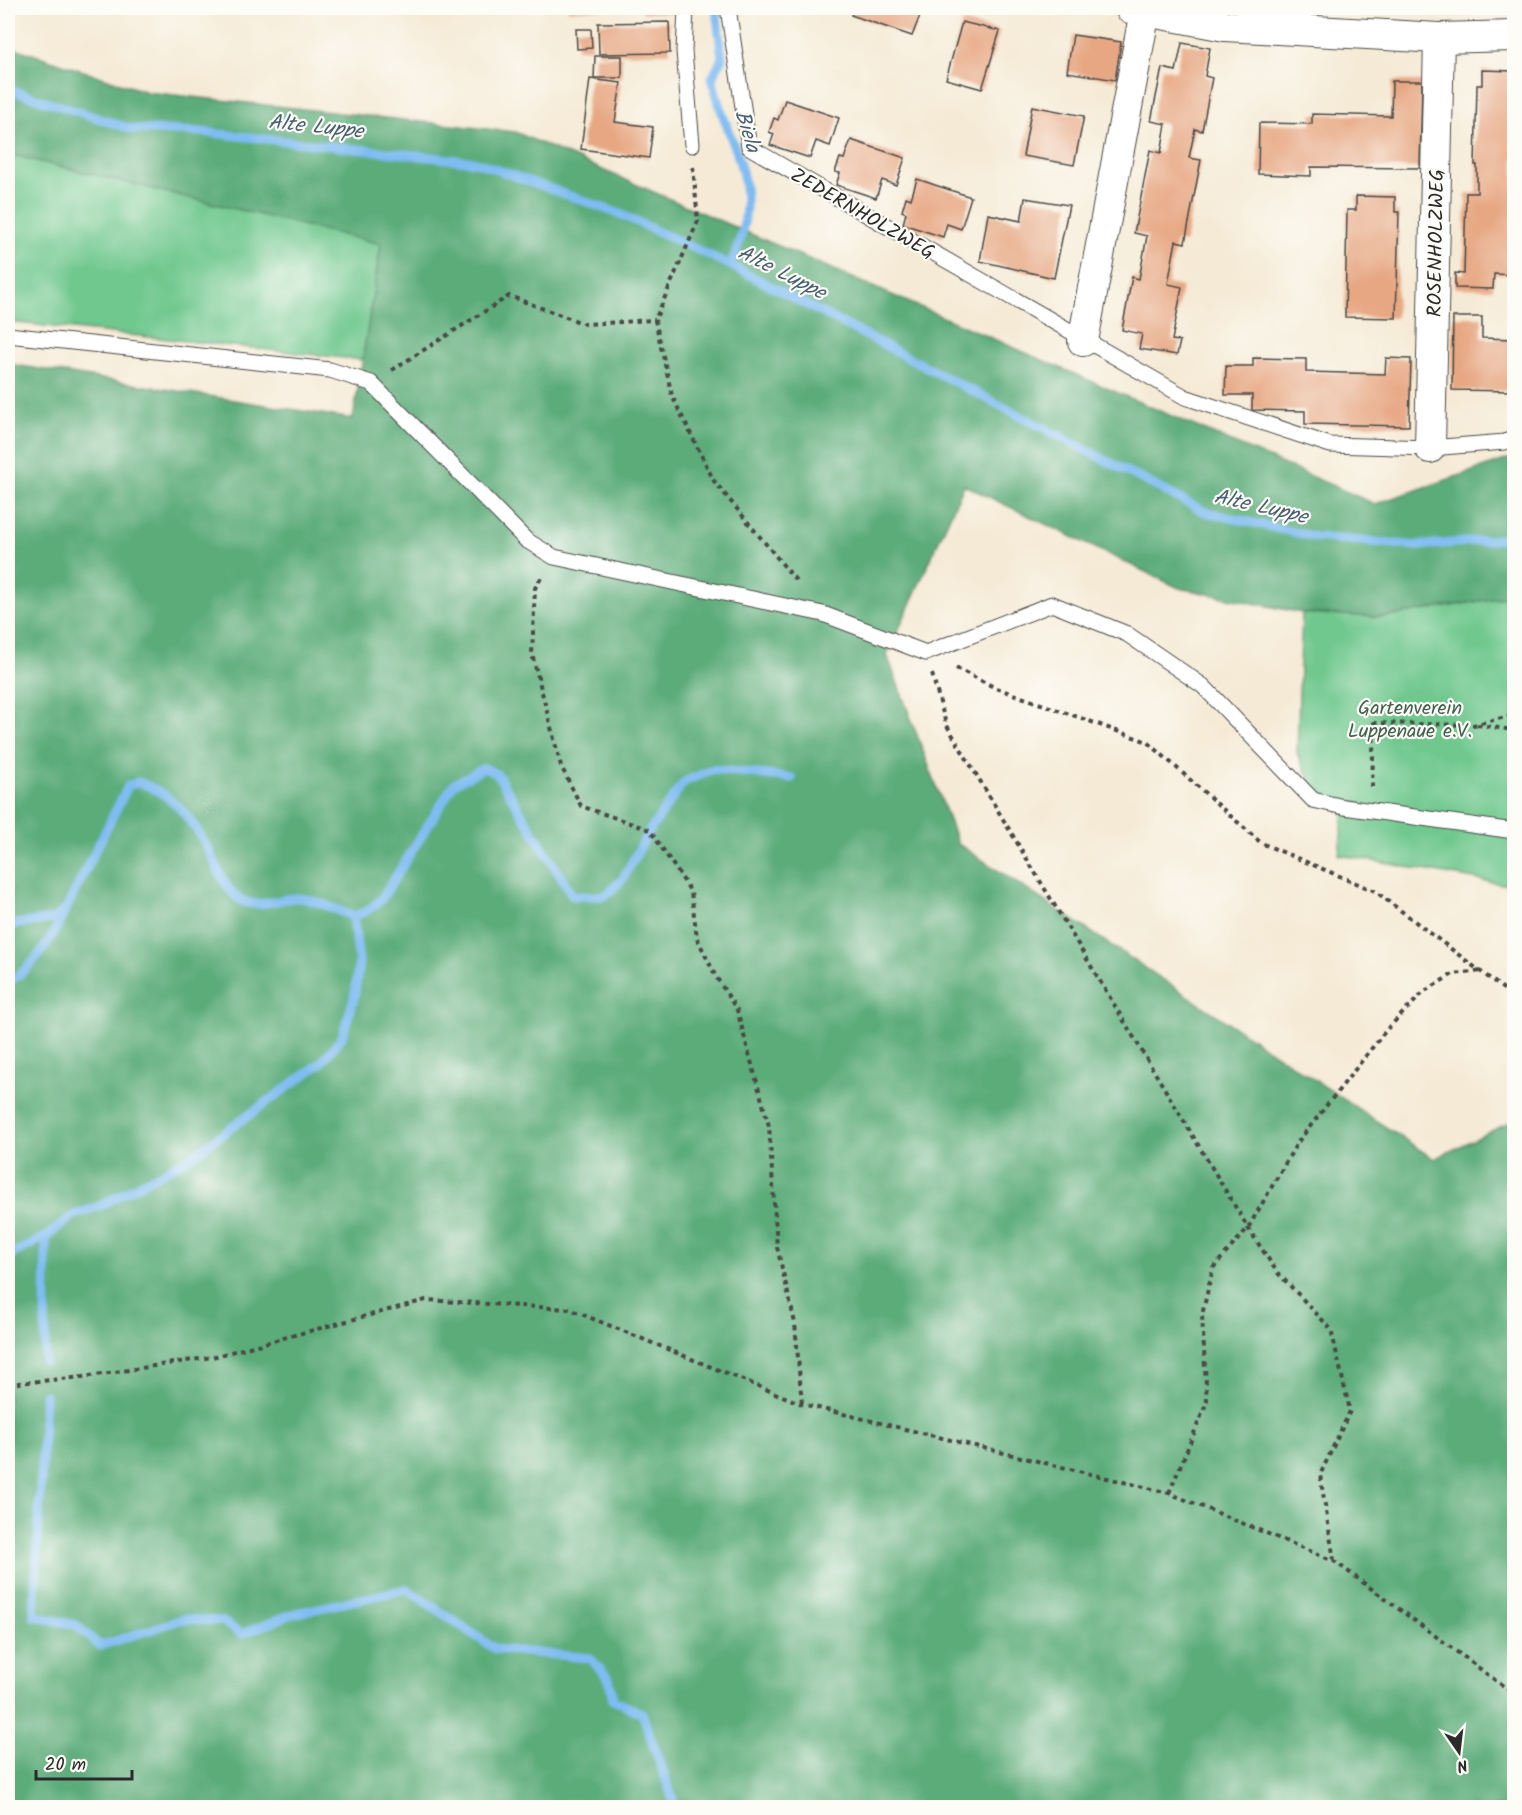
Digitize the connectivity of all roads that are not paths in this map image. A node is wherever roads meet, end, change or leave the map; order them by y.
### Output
1 (686, 8) edge
2 (728, 8) edge
3 (1138, 9) edge
4 (1224, 17) edge
5 (1515, 36) edge
6 (1439, 38) junction
7 (692, 145) road end
8 (8, 335) edge
9 (1083, 340) junction
10 (1515, 438) edge
11 (1430, 448) junction
12 (1515, 831) edge

1 - 7 lane
2 - 9 lane, ZEDERNHOLZWEG
3 - 4 street
3 - 9 street
4 - 6 street
5 - 6 street
6 - 11 street, ROSENHOLZWEG
8 - 12 lane
9 - 11 lane, ZEDERNHOLZWEG
10 - 11 lane

